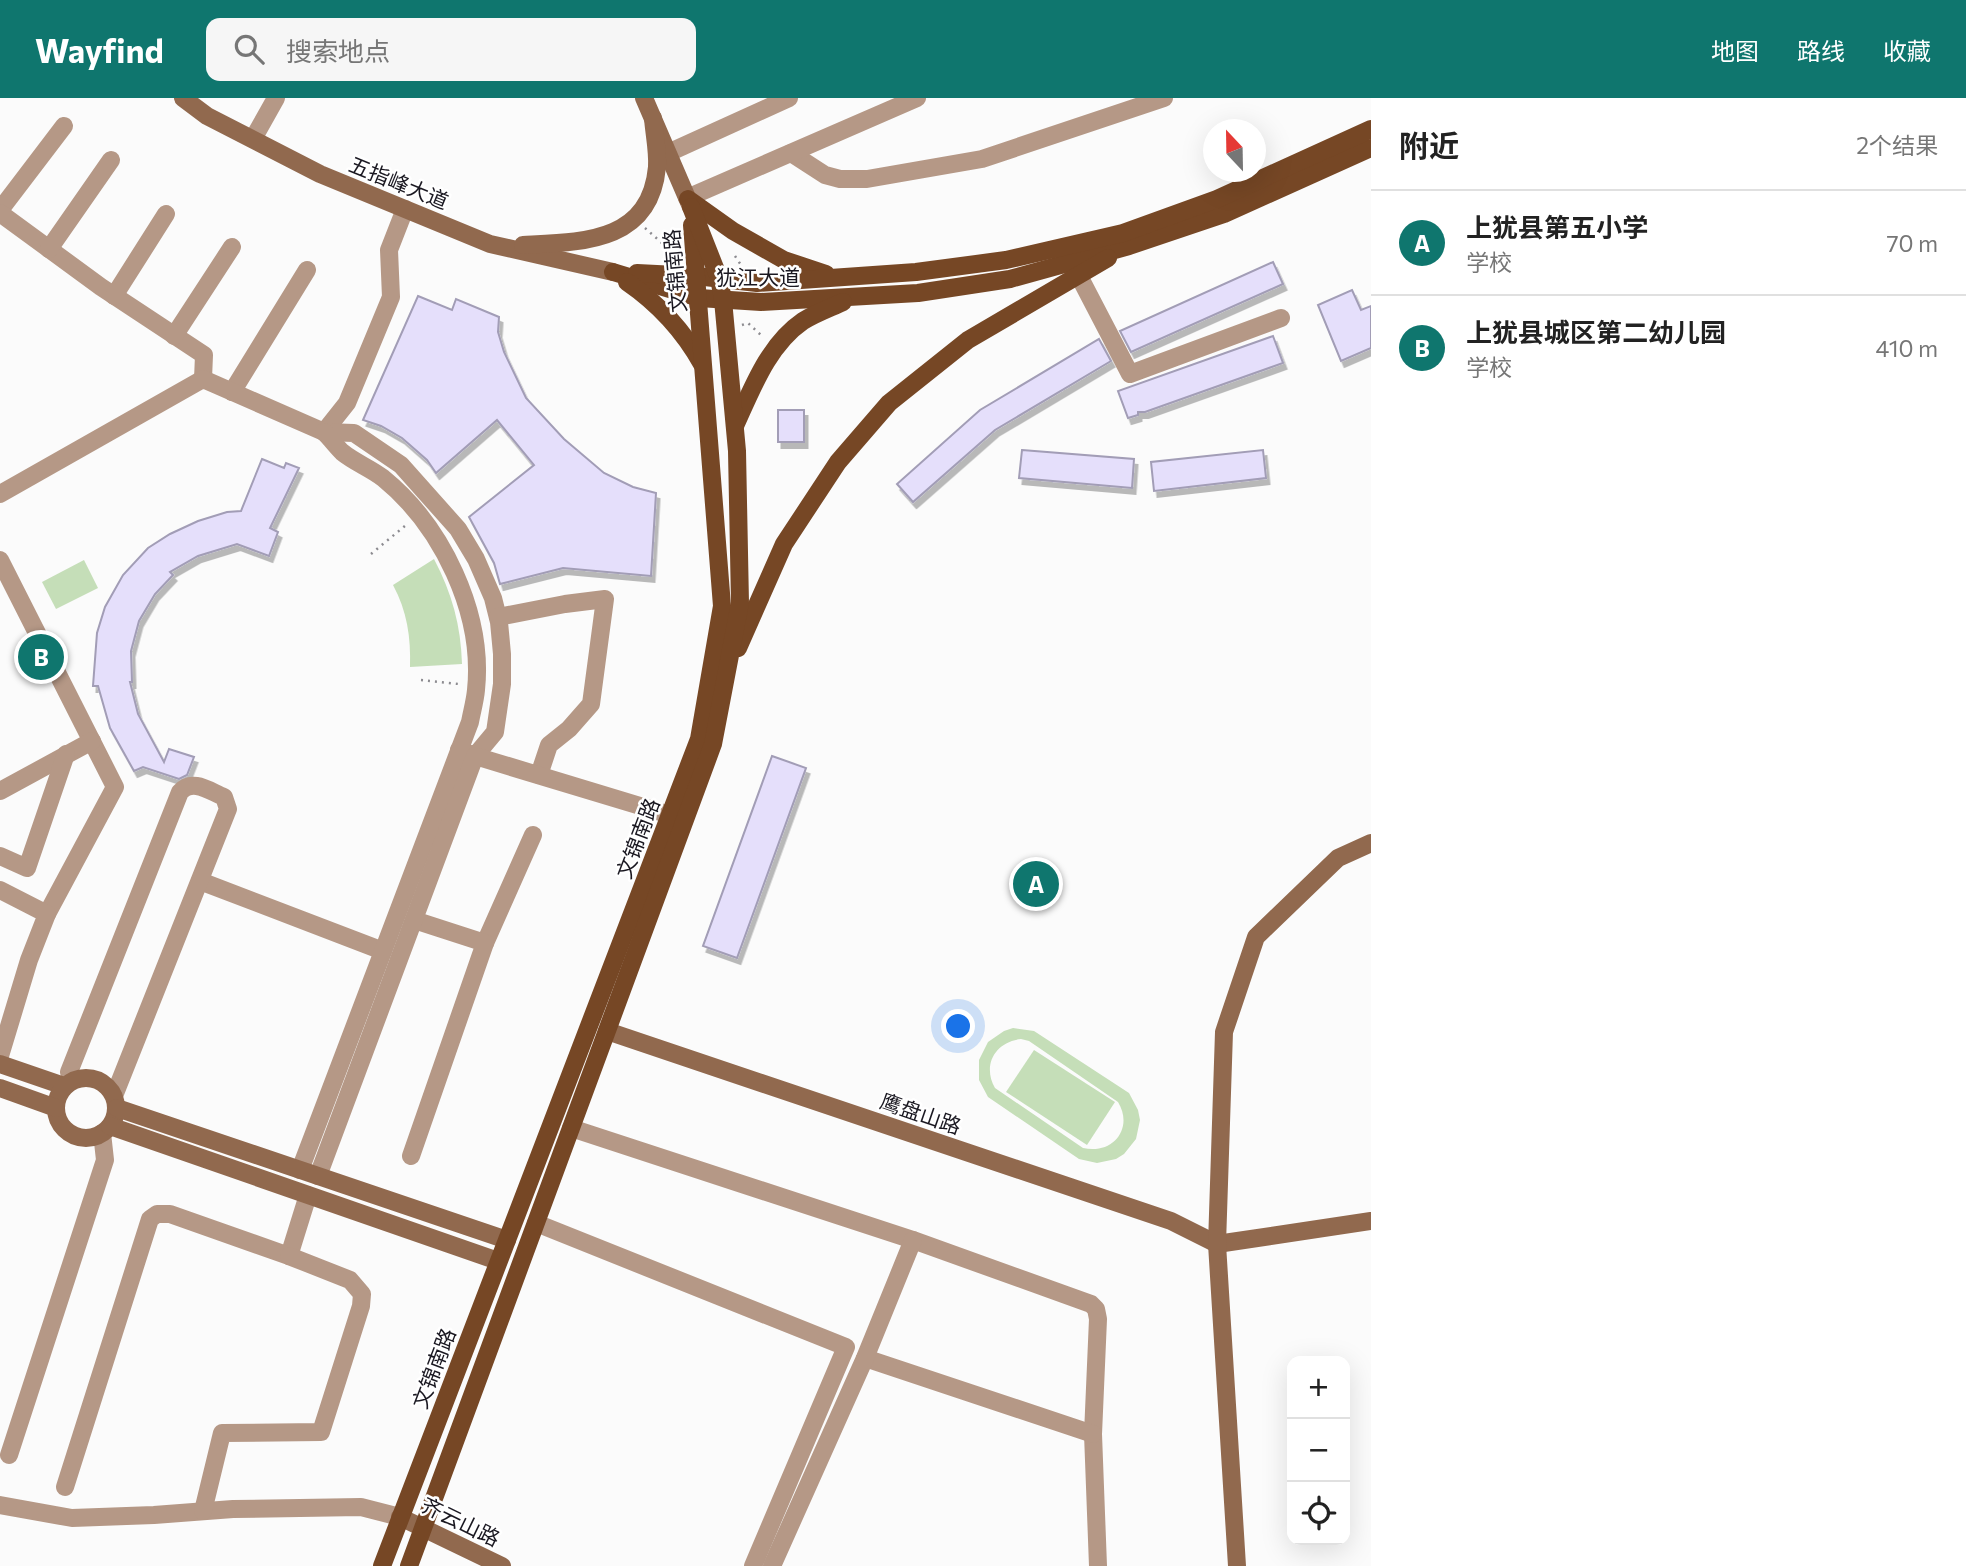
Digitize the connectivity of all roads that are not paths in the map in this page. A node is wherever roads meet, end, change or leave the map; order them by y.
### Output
1 (183, 98) edge
2 (276, 98) edge
3 (644, 98) edge
4 (789, 98) edge
5 (917, 98) edge
6 (1164, 98) edge
7 (653, 118) junction
8 (64, 126) dead end
9 (1371, 129) edge
10 (253, 139) junction
11 (1371, 148) edge
12 (667, 153) junction
13 (791, 153) junction
14 (111, 160) dead end
15 (689, 203) junction
16 (405, 209) junction
17 (0, 211) edge
18 (166, 214) dead end
19 (1129, 246) junction
20 (232, 247) dead end
21 (501, 247) junction
22 (49, 249) junction
23 (307, 270) dead end
24 (613, 272) junction
25 (696, 276) junction
26 (1079, 276) junction
27 (836, 277) junction
28 (719, 278) junction
29 (114, 296) junction
30 (856, 296) junction
31 (699, 298) junction
32 (723, 300) junction
33 (1280, 318) dead end
34 (174, 336) junction
35 (705, 370) junction
36 (203, 379) junction
37 (232, 392) junction
38 (735, 426) junction
39 (324, 432) junction
40 (391, 457) junction
41 (377, 474) junction
42 (0, 494) edge
43 (0, 560) edge
44 (496, 613) junction
45 (470, 615) junction
46 (503, 677) junction
47 (726, 677) junction
48 (476, 681) junction
49 (92, 741) junction
50 (467, 753) junction
51 (66, 754) junction
52 (539, 775) junction
53 (0, 790) edge
54 (670, 815) junction
55 (533, 835) dead end
56 (1371, 844) edge
57 (0, 856) edge
58 (200, 881) junction
59 (0, 890) edge
60 (47, 914) junction
61 (414, 920) junction
62 (485, 943) junction
63 (383, 951) junction
64 (607, 1031) junction
65 (0, 1056) edge
66 (0, 1064) edge
67 (68, 1083) junction
68 (0, 1088) edge
69 (116, 1102) junction
70 (55, 1108) junction
71 (571, 1128) junction
72 (106, 1130) junction
73 (411, 1156) dead end
74 (309, 1173) junction
75 (304, 1194) junction
76 (1371, 1221) edge
77 (536, 1223) junction
78 (507, 1240) junction
79 (913, 1240) junction
80 (1217, 1244) junction
81 (289, 1256) junction
82 (498, 1261) junction
83 (865, 1358) junction
84 (1093, 1434) junction
85 (9, 1455) dead end
86 (65, 1487) dead end
87 (0, 1505) edge
88 (203, 1511) junction
89 (400, 1517) junction
90 (423, 1527) junction
91 (382, 1566) edge
92 (409, 1566) edge
93 (502, 1566) edge
94 (753, 1566) edge
95 (772, 1566) edge
96 (1098, 1566) edge
97 (1237, 1566) edge

1 - 10 street, 五指峰大道
2 - 10 street
3 - 7 street
4 - 12 street
5 - 13 street
6 - 13 street
7 - 12 street
7 - 21 street
8 - 17 street
9 - 27 main road, 犹江大道
10 - 16 street, 五指峰大道
11 - 19 main road, 犹江大道
12 - 15 street
13 - 15 street
14 - 22 street
15 - 25 main road, 文锦南路
15 - 27 main road
15 - 28 main road, 文锦南路
16 - 21 street, 五指峰大道
16 - 39 street
17 - 22 street
18 - 29 street
19 - 26 main road
19 - 30 main road, 犹江大道
20 - 34 street
21 - 24 street, 五指峰大道
22 - 29 street
23 - 37 street
24 - 25 main road, 犹江大道
24 - 31 main road, 犹江大道
24 - 35 main road
25 - 28 main road, 犹江大道
25 - 31 main road, 文锦南路
26 - 33 street
26 - 47 main road
27 - 28 main road, 犹江大道
28 - 32 main road, 文锦南路
29 - 34 street
30 - 32 main road, 犹江大道
30 - 38 main road
31 - 32 main road, 犹江大道
31 - 35 main road, 文锦南路
32 - 38 main road, 文锦南路
34 - 36 street
35 - 54 main road, 文锦南路
36 - 37 street
36 - 42 street
37 - 39 street
38 - 47 main road, 文锦南路
39 - 40 street
39 - 41 street
40 - 41 street
40 - 44 street
41 - 45 street
43 - 49 street
44 - 45 street
44 - 46 street
44 - 52 street
45 - 48 street
46 - 48 street
46 - 50 street
47 - 64 main road, 文锦南路
48 - 50 street
49 - 51 street
49 - 60 street
50 - 52 street
50 - 61 street
50 - 63 street
51 - 53 street
51 - 57 street
52 - 54 street
54 - 78 main road, 文锦南路
55 - 62 street
56 - 80 street
58 - 63 street
58 - 67 street
58 - 69 street
59 - 60 street
60 - 65 street
61 - 62 street
61 - 74 street
62 - 73 street
63 - 74 street
64 - 71 main road, 文锦南路
64 - 80 street, 鹰盘山路
66 - 67 street
67 - 69 street
67 - 70 street
68 - 70 street
69 - 72 street
69 - 74 street
70 - 72 street
71 - 77 main road, 文锦南路
71 - 79 street
72 - 75 street
72 - 85 street
74 - 75 street
74 - 78 street
75 - 81 street
75 - 82 street
76 - 80 street
77 - 90 main road, 文锦南路
77 - 94 street
78 - 82 main road, 文锦南路
79 - 83 street
79 - 84 street
80 - 97 street
81 - 86 street
81 - 88 street
82 - 89 main road, 文锦南路
83 - 84 street
83 - 95 street
84 - 96 street
87 - 88 street
88 - 89 street
89 - 90 street, 齐云山路
89 - 91 main road, 文锦南路
90 - 92 main road, 文锦南路
90 - 93 street, 齐云山路

